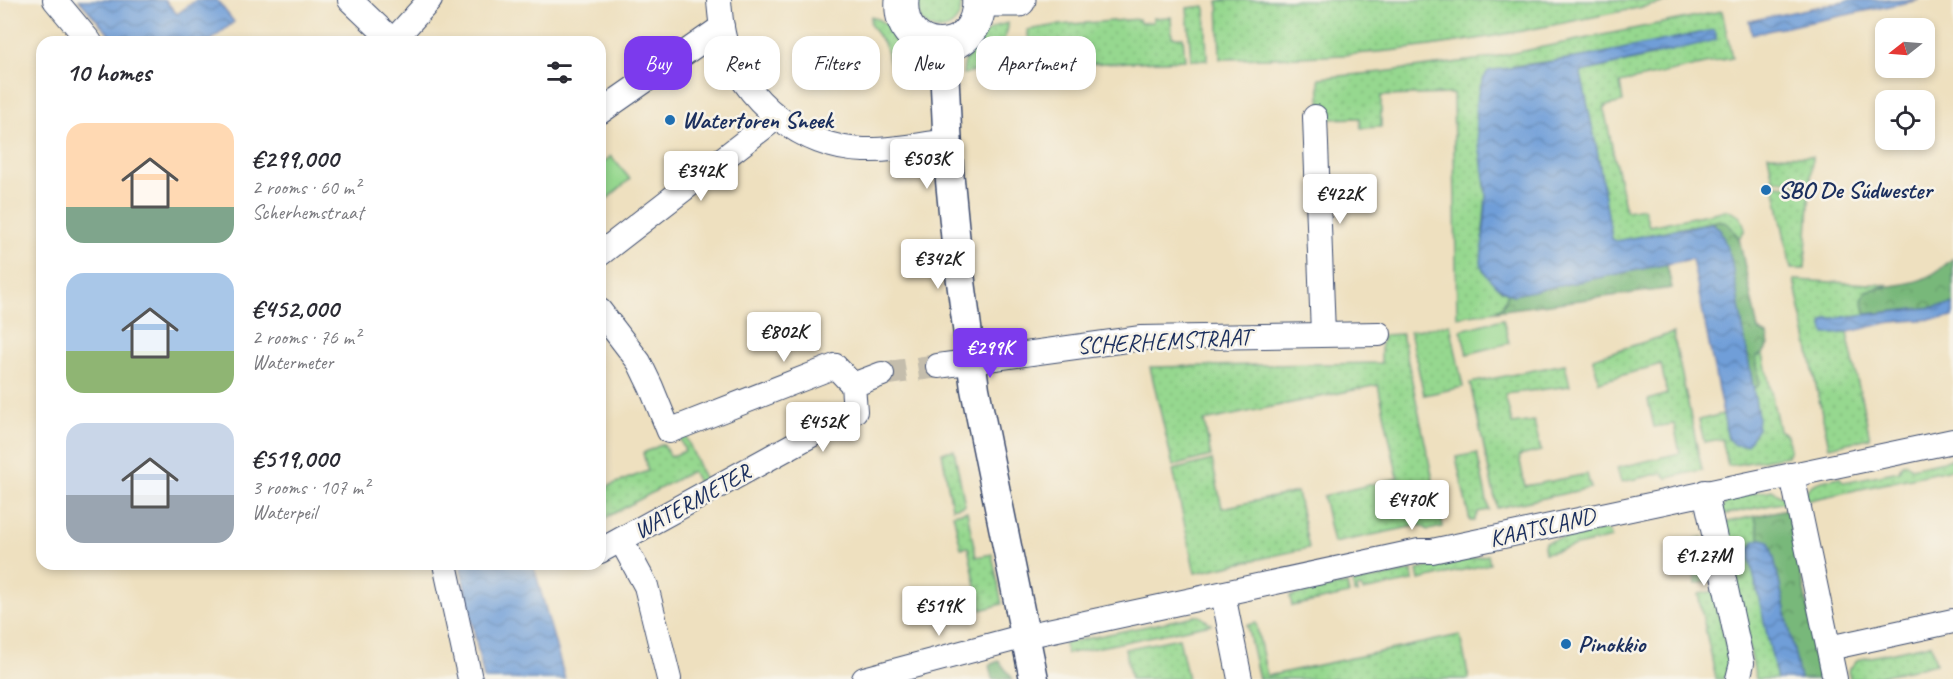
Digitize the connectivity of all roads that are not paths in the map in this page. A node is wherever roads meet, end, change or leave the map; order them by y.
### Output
1 (55, 0) edge
2 (350, 0) edge
3 (430, 0) edge
4 (719, 0) edge
5 (901, 0) edge
6 (979, 0) edge
7 (1019, 0) edge
8 (722, 27) junction
9 (85, 36) edge
10 (387, 36) edge
11 (397, 36) edge
12 (916, 36) edge
13 (964, 38) edge
14 (944, 90) edge
15 (606, 108) edge
16 (777, 117) junction
17 (1316, 117) dead end
18 (946, 141) junction
19 (606, 249) edge
20 (606, 319) edge
21 (1323, 334) junction
22 (1379, 334) dead end
23 (971, 361) junction
24 (938, 366) tunnel mouth
25 (882, 374) tunnel mouth
26 (853, 385) junction
27 (1953, 441) edge
28 (1792, 475) junction
29 (1705, 492) junction
30 (621, 540) junction
31 (606, 548) edge
32 (446, 570) edge
33 (1223, 594) junction
34 (1953, 621) edge
35 (1025, 636) junction
36 (1829, 648) junction
37 (470, 679) edge
38 (669, 679) edge
39 (864, 679) edge
40 (1034, 679) edge
41 (1240, 679) edge
42 (1738, 679) edge
43 (1835, 679) edge

1 - 9 street
2 - 10 street
3 - 11 street
4 - 8 street
5 - 12 main road
6 - 7 main road
6 - 13 main road
8 - 15 street
8 - 16 street
14 - 18 street
16 - 18 street
16 - 19 street
17 - 21 street
18 - 23 street
20 - 26 street
21 - 22 street, SCHERHEMSTRAAT
21 - 23 street, SCHERHEMSTRAAT
23 - 24 street
23 - 35 street
25 - 26 street
26 - 30 street, WATERMETER
27 - 28 street, KAATSLAND
28 - 29 street, KAATSLAND
28 - 36 street
29 - 33 street, KAATSLAND
29 - 42 street
30 - 31 street, WATERMETER
30 - 38 street
32 - 37 street
33 - 35 street, KAATSLAND
33 - 41 street
34 - 36 street
35 - 39 street, KAATSLAND
35 - 40 street
36 - 43 street

